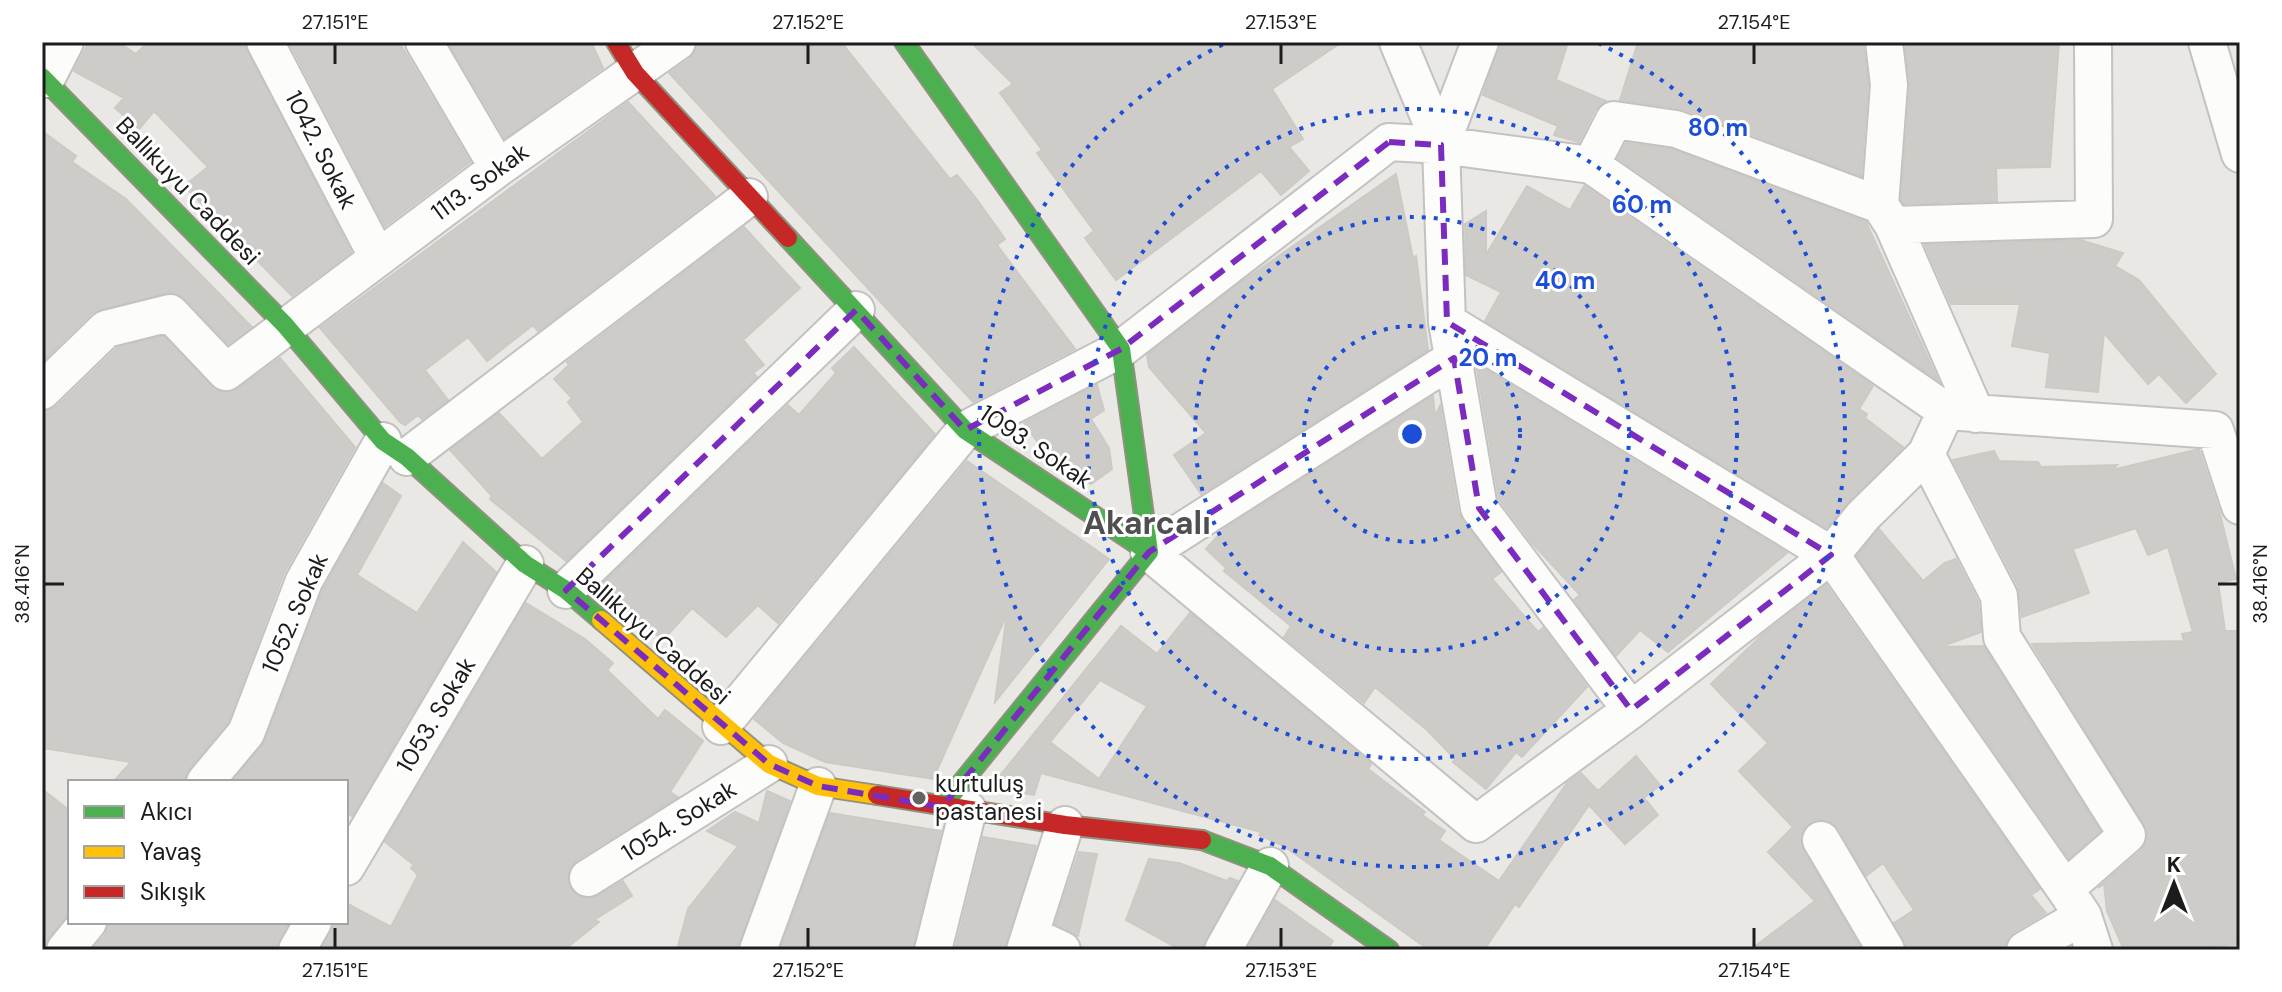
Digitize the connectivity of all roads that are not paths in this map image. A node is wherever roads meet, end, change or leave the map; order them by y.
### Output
1 (65, 42) edge
2 (265, 42) edge
3 (424, 42) edge
4 (616, 42) edge
5 (677, 42) edge
6 (904, 42) edge
7 (1398, 42) edge
8 (1480, 42) edge
9 (1884, 42) edge
10 (2093, 42) edge
11 (2207, 42) edge
12 (635, 73) junction
13 (44, 78) edge
14 (1441, 145) junction
15 (2240, 154) edge
16 (1591, 165) junction
17 (498, 168) junction
18 (749, 197) junction
19 (1887, 215) junction
20 (378, 258) junction
21 (856, 310) junction
22 (1447, 322) junction
23 (285, 325) junction
24 (1121, 349) junction
25 (1454, 358) junction
26 (42, 391) edge
27 (1961, 412) junction
28 (965, 430) junction
29 (395, 449) junction
30 (1926, 454) junction
31 (2240, 506) edge
32 (1149, 552) junction
33 (1831, 555) junction
34 (525, 564) junction
35 (566, 590) junction
36 (1631, 710) junction
37 (721, 726) junction
38 (769, 764) junction
39 (207, 780) edge
40 (818, 786) junction
41 (955, 809) junction
42 (1065, 825) junction
43 (1821, 840) dead end
44 (348, 864) edge
45 (1270, 866) junction
46 (588, 878) dead end
47 (2074, 902) junction
48 (86, 924) edge
49 (312, 924) edge
50 (1039, 945) edge
51 (65, 950) edge
52 (297, 950) edge
53 (758, 950) edge
54 (933, 950) edge
55 (1223, 950) edge
56 (1389, 950) edge
57 (1886, 950) edge
58 (2025, 950) edge
59 (2094, 950) edge

1 - 13 street
2 - 20 street, 1042. Sokak
3 - 17 street
4 - 12 main road, 1093. Sokak
5 - 12 street, 1113. Sokak
6 - 24 main road
7 - 14 street
8 - 14 street
9 - 19 street
10 - 19 street
11 - 15 street
12 - 17 street, 1113. Sokak
12 - 18 main road, 1093. Sokak
13 - 23 main road, Ballıkuyu Caddesi
14 - 16 street
14 - 22 street
14 - 24 street
16 - 19 street
16 - 27 street
17 - 20 street, 1113. Sokak
18 - 21 main road, 1093. Sokak
18 - 29 street
19 - 27 street
20 - 23 street, 1113. Sokak
21 - 28 main road, 1093. Sokak
21 - 35 street
22 - 25 street
22 - 33 street
23 - 26 street, 1113. Sokak
23 - 29 main road, Ballıkuyu Caddesi
24 - 28 street
24 - 32 main road
25 - 32 street
25 - 36 street
27 - 30 street
27 - 31 street
28 - 32 main road, 1093. Sokak
28 - 37 street
29 - 34 main road, Ballıkuyu Caddesi
29 - 39 street, 1052. Sokak
30 - 33 street
30 - 47 street
32 - 36 street
32 - 41 main road
33 - 36 street
33 - 47 street
34 - 35 main road, Ballıkuyu Caddesi
34 - 44 street, 1053. Sokak
35 - 37 main road, Ballıkuyu Caddesi
37 - 38 main road, Ballıkuyu Caddesi
38 - 40 main road, Ballıkuyu Caddesi
38 - 46 street, 1054. Sokak
40 - 41 main road, Ballıkuyu Caddesi
40 - 53 street
41 - 42 main road, Ballıkuyu Caddesi
41 - 54 street
42 - 45 main road, Ballıkuyu Caddesi
42 - 50 street
43 - 57 street
45 - 55 street
45 - 56 main road, Ballıkuyu Caddesi
47 - 58 street
47 - 59 street
48 - 51 street
49 - 52 street

